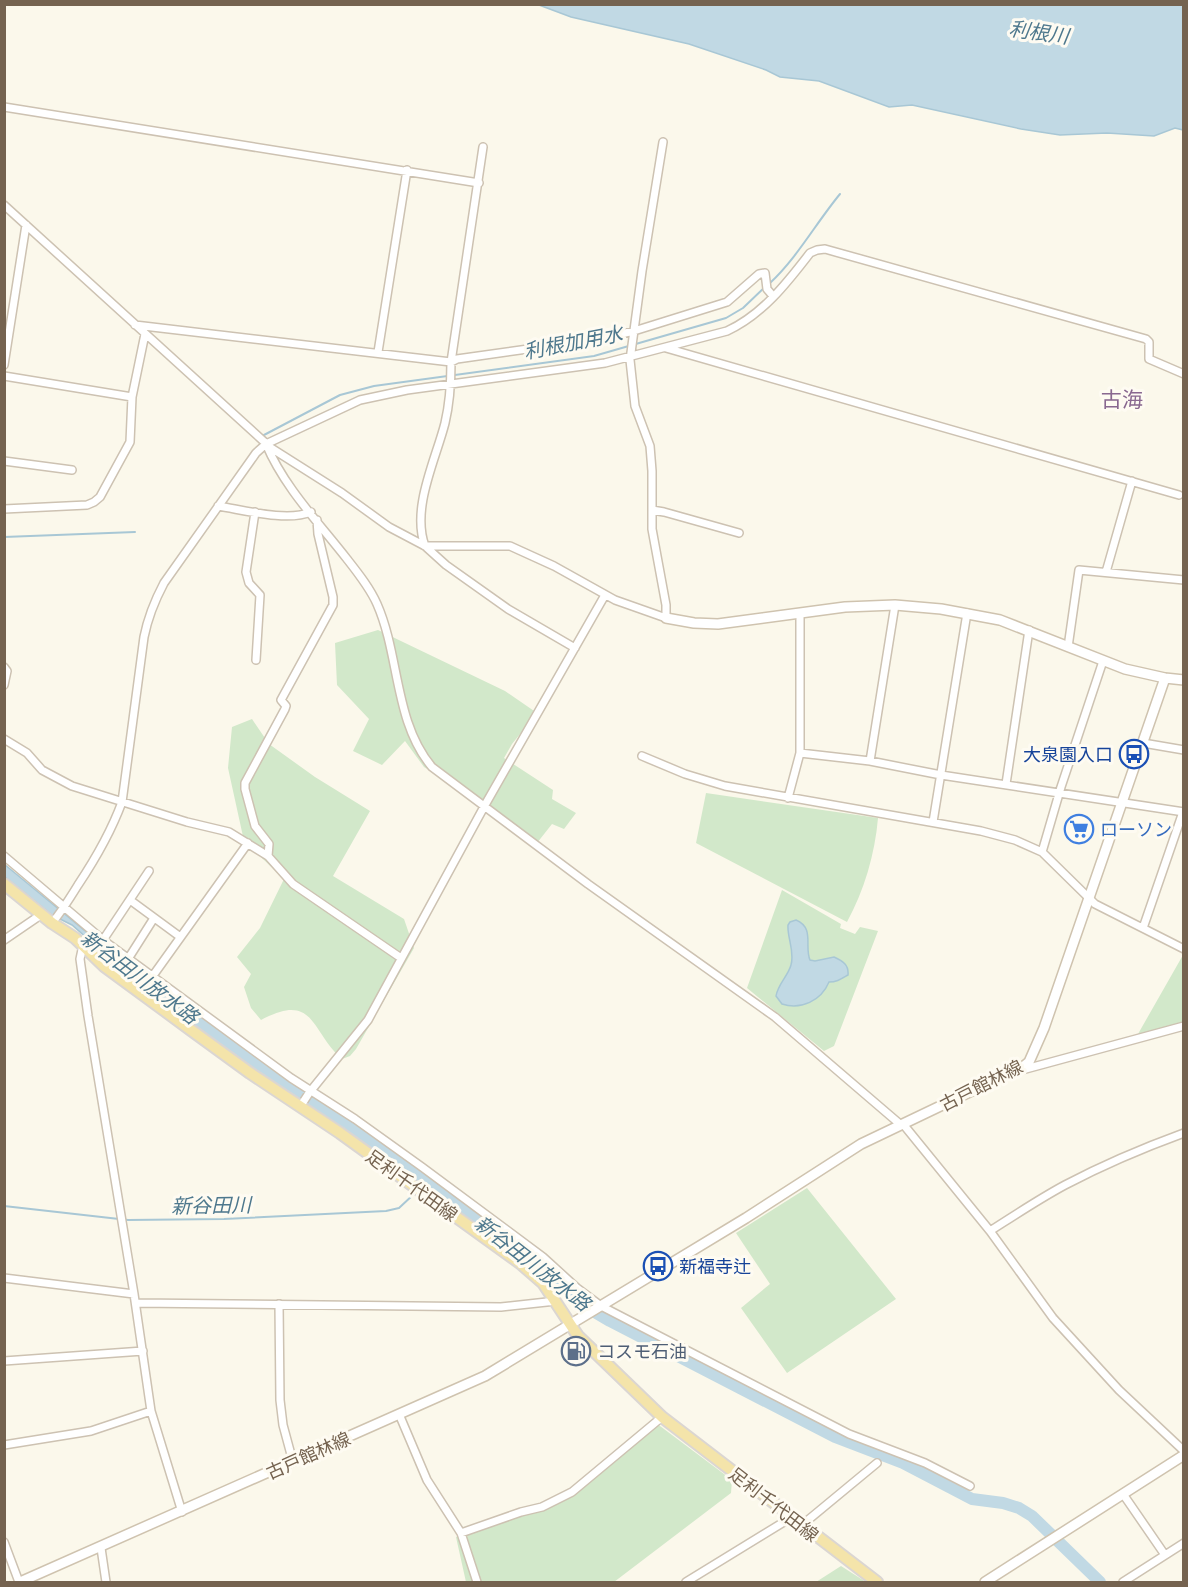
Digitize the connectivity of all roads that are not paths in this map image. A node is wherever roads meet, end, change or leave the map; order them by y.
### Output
1 (4, 107) edge
2 (663, 142) dead end
3 (483, 147) dead end
4 (407, 170) junction
5 (478, 183) junction
6 (4, 205) edge
7 (26, 225) junction
8 (773, 296) junction
9 (135, 325) junction
10 (634, 331) junction
11 (145, 334) junction
12 (664, 347) junction
13 (378, 352) junction
14 (631, 356) junction
15 (451, 362) junction
16 (4, 364) edge
17 (1184, 374) edge
18 (4, 376) edge
19 (452, 378) junction
20 (132, 397) junction
21 (266, 444) junction
22 (4, 462) edge
23 (72, 470) dead end
24 (1132, 481) junction
25 (1179, 495) dead end
26 (218, 506) junction
27 (4, 509) edge
28 (652, 510) junction
29 (255, 512) junction
30 (311, 512) junction
31 (317, 520) junction
32 (739, 533) dead end
33 (425, 546) junction
34 (1106, 572) junction
35 (1184, 580) edge
36 (605, 595) junction
37 (895, 605) junction
38 (800, 613) junction
39 (967, 613) junction
40 (666, 618) junction
41 (1029, 630) junction
42 (1068, 647) junction
43 (575, 648) junction
44 (256, 660) dead end
45 (1103, 661) junction
46 (4, 667) edge
47 (1166, 678) junction
48 (1184, 680) edge
49 (4, 685) edge
50 (4, 739) edge
51 (1143, 743) junction
52 (1184, 750) edge
53 (800, 753) junction
54 (642, 756) dead end
55 (870, 762) junction
56 (941, 775) junction
57 (1006, 784) junction
58 (1059, 792) junction
59 (788, 798) junction
60 (122, 802) junction
61 (1122, 802) junction
62 (485, 805) junction
63 (1183, 812) edge
64 (933, 822) junction
65 (248, 843) junction
66 (1041, 852) junction
67 (4, 856) edge
68 (268, 856) junction
69 (148, 870) dead end
70 (4, 884) edge
71 (130, 900) junction
72 (1089, 900) junction
73 (63, 909) junction
74 (42, 914) junction
75 (154, 918) junction
76 (53, 921) junction
77 (1143, 928) junction
78 (179, 936) junction
79 (4, 940) edge
80 (103, 940) junction
81 (83, 945) junction
82 (1184, 949) edge
83 (401, 958) junction
84 (128, 959) junction
85 (152, 977) junction
86 (1184, 1026) edge
87 (1019, 1070) junction
88 (310, 1092) junction
89 (301, 1104) junction
90 (902, 1124) junction
91 (1184, 1133) edge
92 (990, 1231) junction
93 (4, 1278) edge
94 (134, 1294) junction
95 (556, 1301) junction
96 (135, 1303) junction
97 (279, 1305) junction
98 (600, 1307) junction
99 (570, 1325) junction
100 (143, 1351) junction
101 (4, 1361) edge
102 (151, 1411) junction
103 (399, 1414) junction
104 (662, 1417) junction
105 (4, 1445) edge
106 (1184, 1453) edge
107 (292, 1462) junction
108 (877, 1463) dead end
109 (970, 1486) dead end
110 (1123, 1494) junction
111 (182, 1512) junction
112 (792, 1517) junction
113 (802, 1525) junction
114 (460, 1533) junction
115 (4, 1542) edge
116 (1184, 1543) edge
117 (101, 1548) junction
118 (1165, 1555) junction
119 (20, 1582) edge
120 (106, 1582) edge
121 (477, 1582) edge
122 (686, 1582) edge
123 (877, 1582) edge
124 (985, 1582) edge
125 (1123, 1582) edge

1 - 4 street
2 - 10 street
3 - 5 street
4 - 5 street
4 - 13 street
5 - 15 street
6 - 7 street
7 - 9 street
7 - 16 street
8 - 10 street
8 - 12 street
8 - 17 street
9 - 11 street
9 - 13 street
10 - 14 street
10 - 15 street
11 - 20 street
11 - 21 street
12 - 14 street
12 - 24 street
13 - 15 street
14 - 19 street
14 - 28 street
15 - 19 street
18 - 20 street
19 - 21 street
19 - 33 street
20 - 27 street
21 - 26 street
21 - 30 street
21 - 33 street
22 - 23 street
24 - 25 street
24 - 34 street
26 - 29 street
26 - 60 street
28 - 32 street
28 - 40 street
29 - 30 street
29 - 44 street
30 - 31 street
31 - 62 street
31 - 68 street
33 - 36 street
33 - 43 street
34 - 35 street
34 - 42 street
36 - 40 street
36 - 43 street
37 - 38 main road
37 - 39 main road
37 - 55 street
38 - 40 main road
38 - 53 street
39 - 41 main road
39 - 56 street
41 - 42 main road
41 - 57 street
42 - 45 main road
43 - 62 street
45 - 47 main road
45 - 58 street
46 - 49 street
47 - 48 main road
47 - 51 main road, 古戸館林線
50 - 60 street
51 - 52 street
51 - 61 main road, 古戸館林線
53 - 55 street
53 - 59 street
54 - 59 street
55 - 56 street
56 - 57 street
56 - 64 street
57 - 58 street
58 - 61 street
58 - 66 street
59 - 64 street
60 - 65 street
60 - 73 street
61 - 63 street
61 - 72 main road, 古戸館林線
62 - 83 street
62 - 90 street
63 - 77 street
64 - 66 street
65 - 68 street
65 - 78 street
66 - 72 street
67 - 73 street
68 - 83 street
69 - 71 street
70 - 74 main road, 足利千代田線
71 - 75 street
71 - 80 street
72 - 77 street
72 - 87 main road, 古戸館林線
73 - 76 street
73 - 80 street
74 - 76 main road, 足利千代田線
74 - 79 street
75 - 78 street
75 - 84 street
76 - 81 main road, 足利千代田線
77 - 82 street
78 - 85 street
80 - 84 street
81 - 89 main road, 足利千代田線
81 - 94 street
83 - 88 street
84 - 85 street
85 - 88 street
86 - 87 street
87 - 90 main road, 古戸館林線
88 - 89 street
88 - 98 street
89 - 95 main road, 足利千代田線
90 - 92 street
90 - 98 main road, 古戸館林線
91 - 92 street
92 - 106 street
93 - 94 street
94 - 96 street
95 - 97 street
95 - 99 main road, 足利千代田線
96 - 97 street
96 - 100 street
97 - 107 street
98 - 99 main road, 古戸館林線
98 - 109 street
99 - 103 main road, 古戸館林線
99 - 104 main road, 足利千代田線
100 - 101 street
100 - 102 street
102 - 105 street
102 - 111 street
103 - 107 main road, 古戸館林線
103 - 114 street
104 - 112 main road, 足利千代田線
104 - 114 street
106 - 110 main road
107 - 111 main road, 古戸館林線
108 - 113 street
110 - 118 street
110 - 124 main road
111 - 117 main road, 古戸館林線
112 - 113 main road, 足利千代田線
112 - 122 street
113 - 123 main road, 足利千代田線
114 - 121 street
115 - 119 street
116 - 118 street
117 - 119 main road, 古戸館林線
117 - 120 street
118 - 125 street

